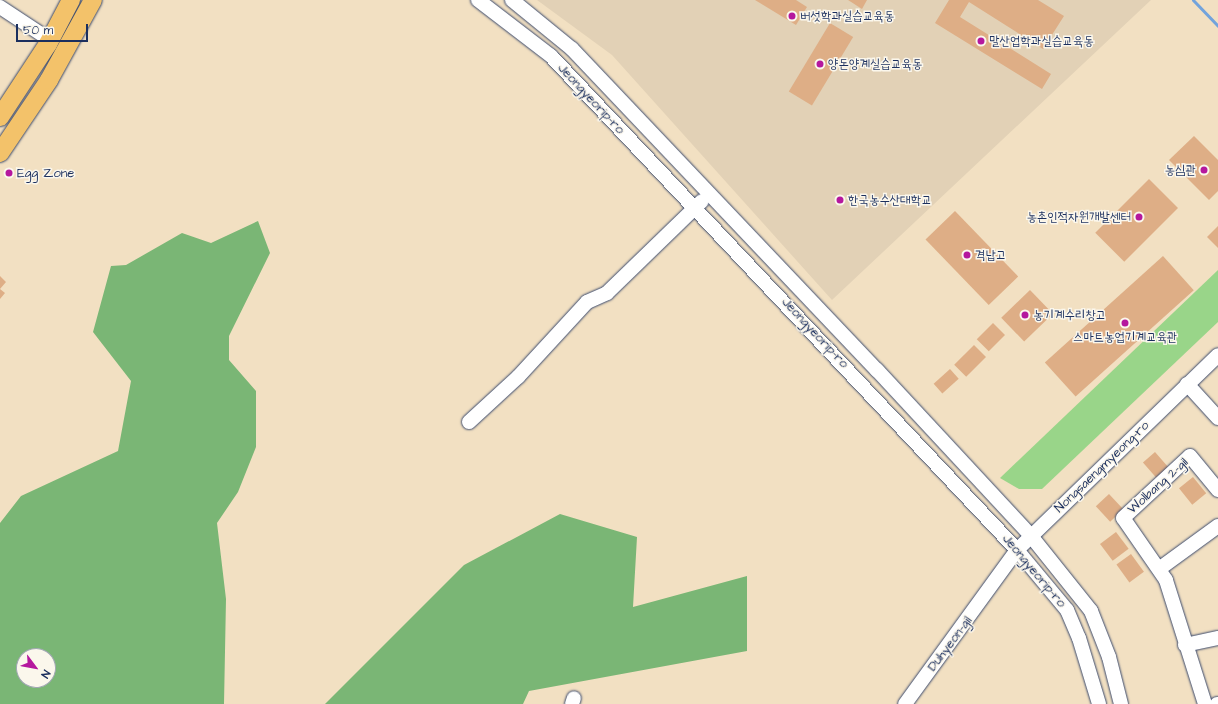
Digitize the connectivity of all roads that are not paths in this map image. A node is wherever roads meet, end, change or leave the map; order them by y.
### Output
1 (72, 0) edge
2 (93, 0) edge
3 (478, 0) edge
4 (512, 0) edge
5 (0, 6) edge
6 (50, 40) junction
7 (624, 104) junction
8 (0, 118) edge
9 (609, 118) junction
10 (0, 153) edge
11 (710, 193) junction
12 (696, 207) junction
13 (1218, 355) edge
14 (1188, 384) junction
15 (1218, 418) edge
16 (469, 422) dead end
17 (1218, 490) edge
18 (1218, 526) edge
19 (1031, 536) junction
20 (1017, 550) junction
21 (1159, 569) junction
22 (992, 584) joint
23 (1218, 638) edge
24 (1185, 645) junction
25 (906, 704) edge
26 (1099, 704) edge
27 (1121, 704) edge
28 (1205, 704) edge

1 - 6 main road
2 - 10 main road
3 - 9 street, Jeongyeorip-ro
4 - 7 street, Jeongyeorip-ro
5 - 6 street
6 - 8 main road
7 - 9 street
7 - 11 street, Jeongyeorip-ro
9 - 12 street, Jeongyeorip-ro
11 - 12 street
11 - 19 street, Jeongyeorip-ro
12 - 16 street
12 - 20 street, Jeongyeorip-ro
13 - 14 street, Nongsaengmyeong-ro
14 - 15 street
14 - 19 street, Nongsaengmyeong-ro
17 - 21 street, Wolbang 2-gil
18 - 21 street
19 - 20 street, Nongsaengmyeong-ro
19 - 27 street, Jeongyeorip-ro
20 - 22 street, Nongsaengmyeong-ro
20 - 26 street, Jeongyeorip-ro
21 - 24 street, Wolbang 2-gil
22 - 25 street, Duhyeon-gil
23 - 24 street
24 - 28 street, Wolbang 2-gil

